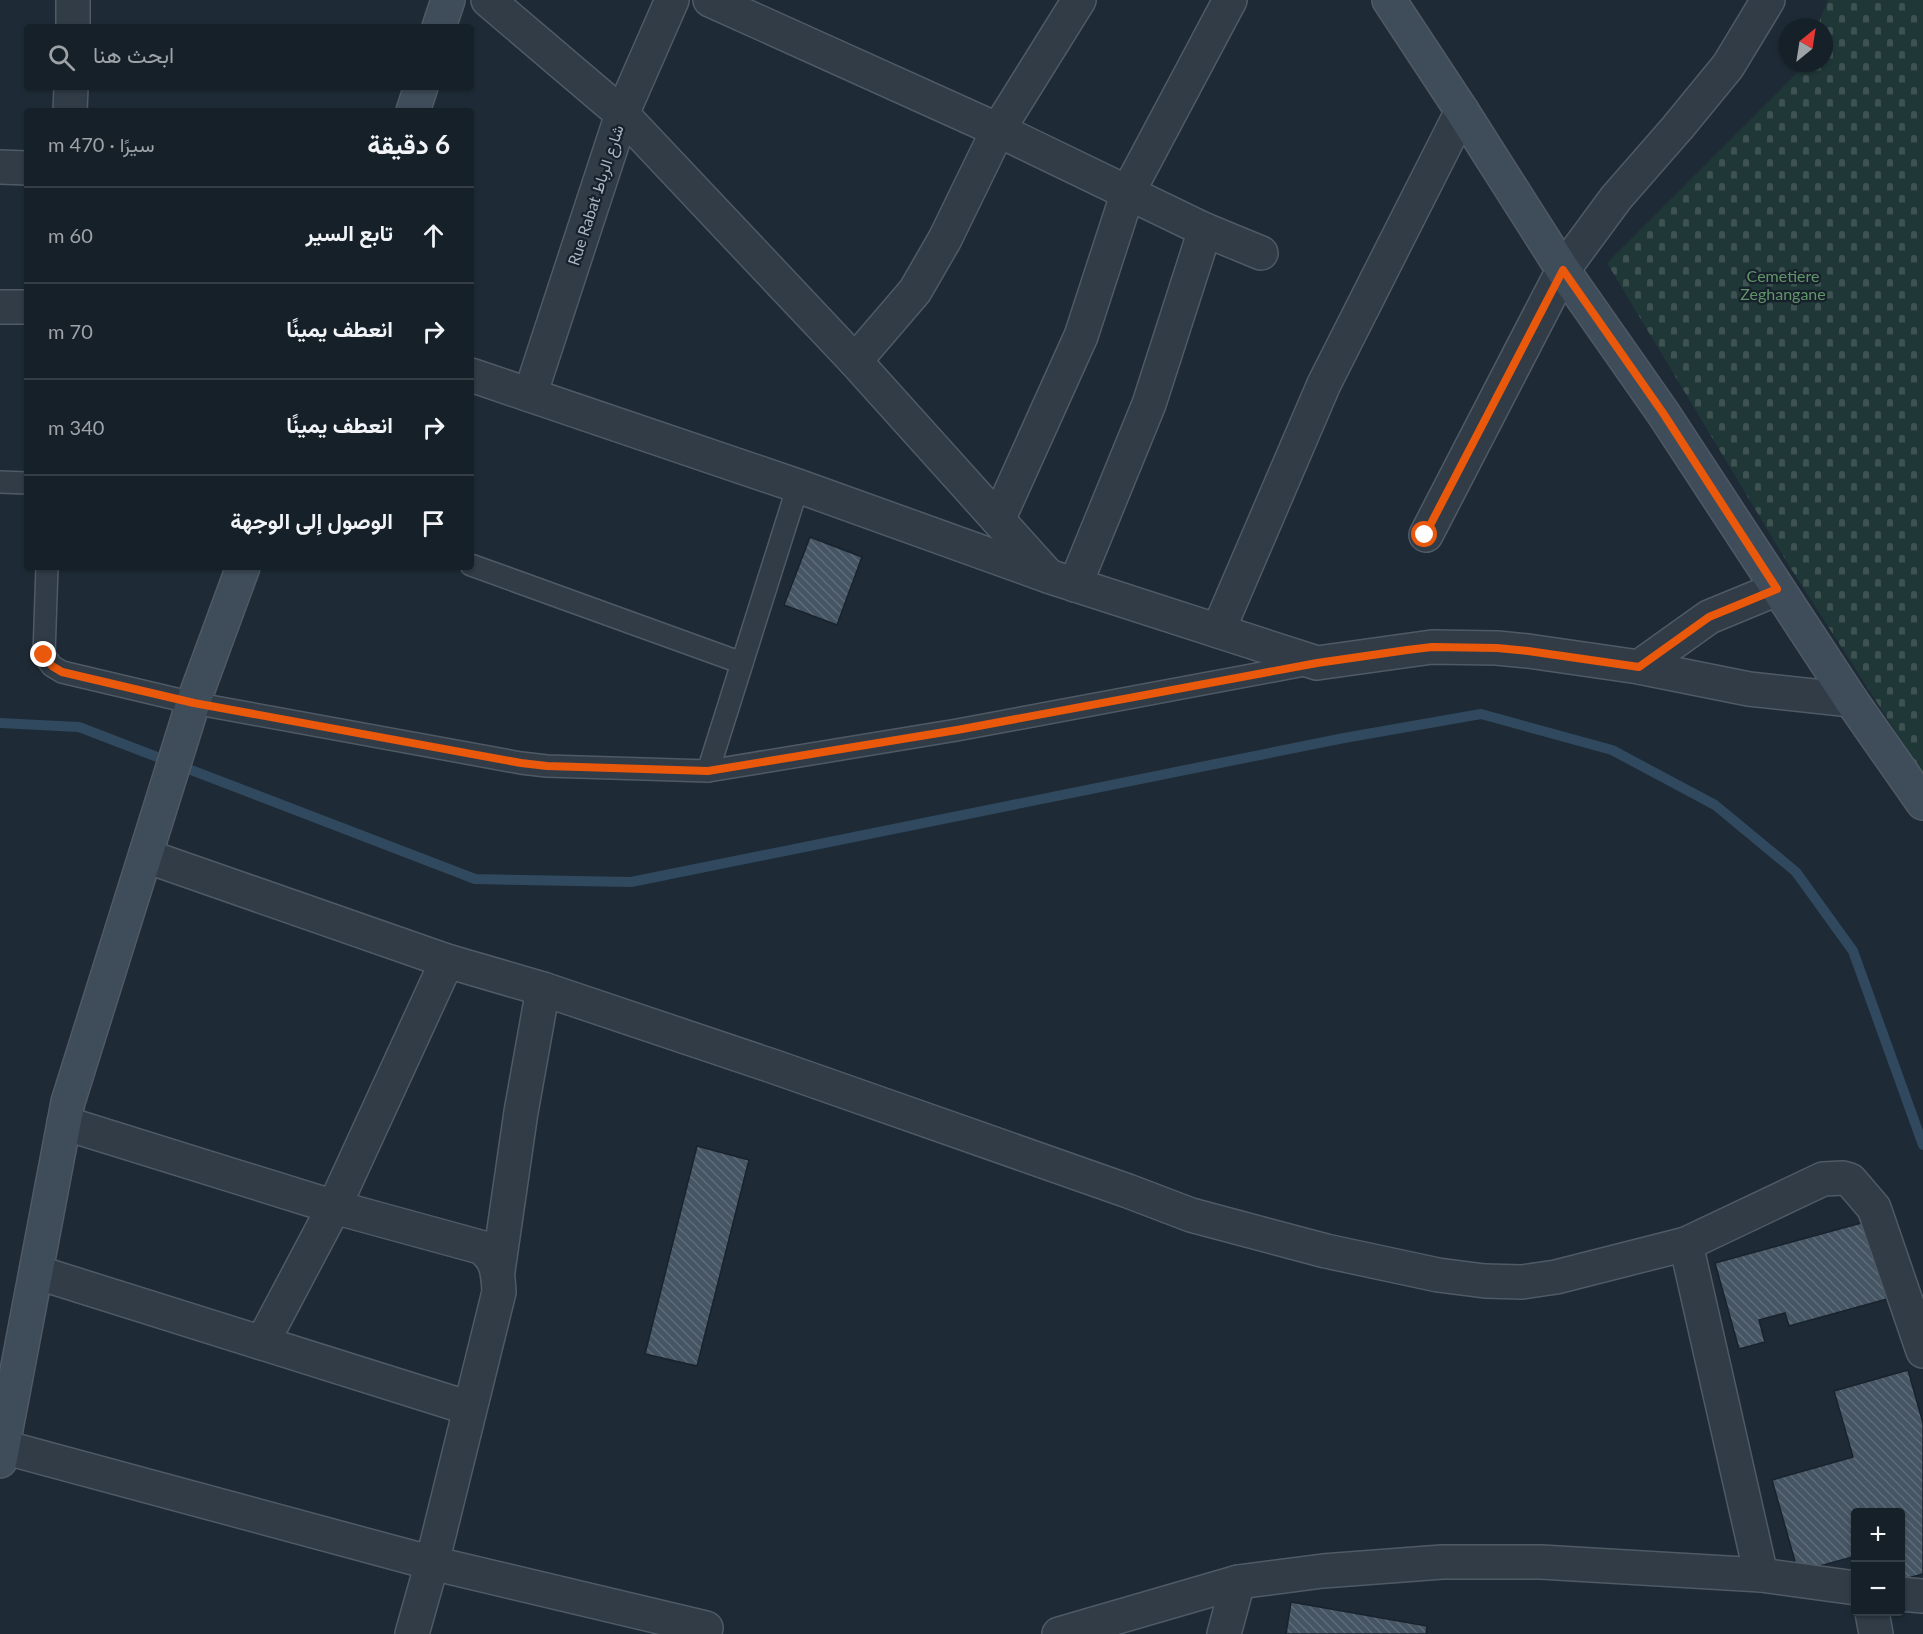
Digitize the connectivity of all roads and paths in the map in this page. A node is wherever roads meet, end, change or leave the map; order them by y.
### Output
1 (74, 0) edge
2 (448, 0) edge
3 (488, 0) edge
4 (672, 0) edge
5 (710, 0) edge
6 (1079, 0) edge
7 (1230, 0) edge
8 (1389, 0) edge
9 (1768, 0) edge
10 (73, 24) edge
11 (440, 24) edge
12 (70, 90) edge
13 (419, 90) edge
14 (70, 108) edge
15 (414, 108) edge
16 (1462, 111) junction
17 (622, 114) junction
18 (998, 130) junction
19 (0, 167) edge
20 (24, 168) edge
21 (1128, 192) junction
22 (1205, 230) junction
23 (1261, 254) dead end
24 (1563, 270) junction
25 (0, 307) edge
26 (24, 307) edge
27 (855, 361) junction
28 (474, 376) edge
29 (530, 395) junction
30 (0, 482) edge
31 (24, 483) edge
32 (798, 486) junction
33 (998, 520) junction
34 (1425, 535) dead end
35 (474, 567) edge
36 (47, 570) edge
37 (242, 570) edge
38 (1061, 580) junction
39 (1777, 589) junction
40 (1218, 631) junction
41 (742, 663) junction
42 (1317, 663) junction
43 (1639, 667) junction
44 (1851, 700) junction
45 (190, 716) junction
46 (708, 771) junction
47 (1923, 803) edge
48 (146, 856) junction
49 (447, 961) junction
50 (543, 989) junction
51 (64, 1123) junction
52 (334, 1207) junction
53 (1686, 1244) junction
54 (498, 1271) junction
55 (36, 1272) junction
56 (262, 1343) junction
57 (1923, 1351) edge
58 (469, 1408) junction
59 (1, 1454) edge
60 (432, 1563) junction
61 (1761, 1575) junction
62 (1238, 1582) junction
63 (1851, 1587) edge
64 (1905, 1594) edge
65 (1923, 1596) edge
66 (1873, 1616) edge
67 (706, 1628) dead end
68 (412, 1634) edge
69 (1059, 1634) edge
70 (1224, 1634) edge
71 (1876, 1634) edge

1 - 10 street
2 - 11 main road
3 - 17 street
4 - 17 street, Rue Rabat شارع الرباط
5 - 18 street
6 - 18 street
7 - 21 street
8 - 16 main road
9 - 24 street
12 - 14 street
13 - 15 main road
16 - 24 main road
16 - 40 street
17 - 27 street
17 - 29 street, Rue Rabat شارع الرباط
18 - 21 street
18 - 27 street
19 - 20 street
21 - 22 street
21 - 33 street
22 - 23 street
22 - 38 street
24 - 34 street
24 - 39 main road
25 - 26 street
27 - 33 street
28 - 29 street
29 - 32 street
30 - 31 lane
32 - 38 street
32 - 41 lane
33 - 38 street
35 - 41 lane
36 - 45 lane
37 - 45 main road
38 - 40 street
39 - 43 street
39 - 44 main road
40 - 42 street
41 - 46 lane
42 - 43 street
42 - 46 lane
43 - 44 street
44 - 47 main road
45 - 46 lane
45 - 48 main road
48 - 49 street
48 - 51 main road
49 - 50 street
49 - 52 street
50 - 53 street
50 - 54 street
51 - 52 street
51 - 55 main road
52 - 54 street
52 - 56 street
53 - 57 street
53 - 61 street
54 - 58 street
55 - 56 street
55 - 59 main road
56 - 58 street
58 - 60 street
59 - 60 street
60 - 67 street
60 - 68 street
61 - 62 street
61 - 63 street
62 - 69 street
62 - 70 street
64 - 65 street
66 - 71 street

